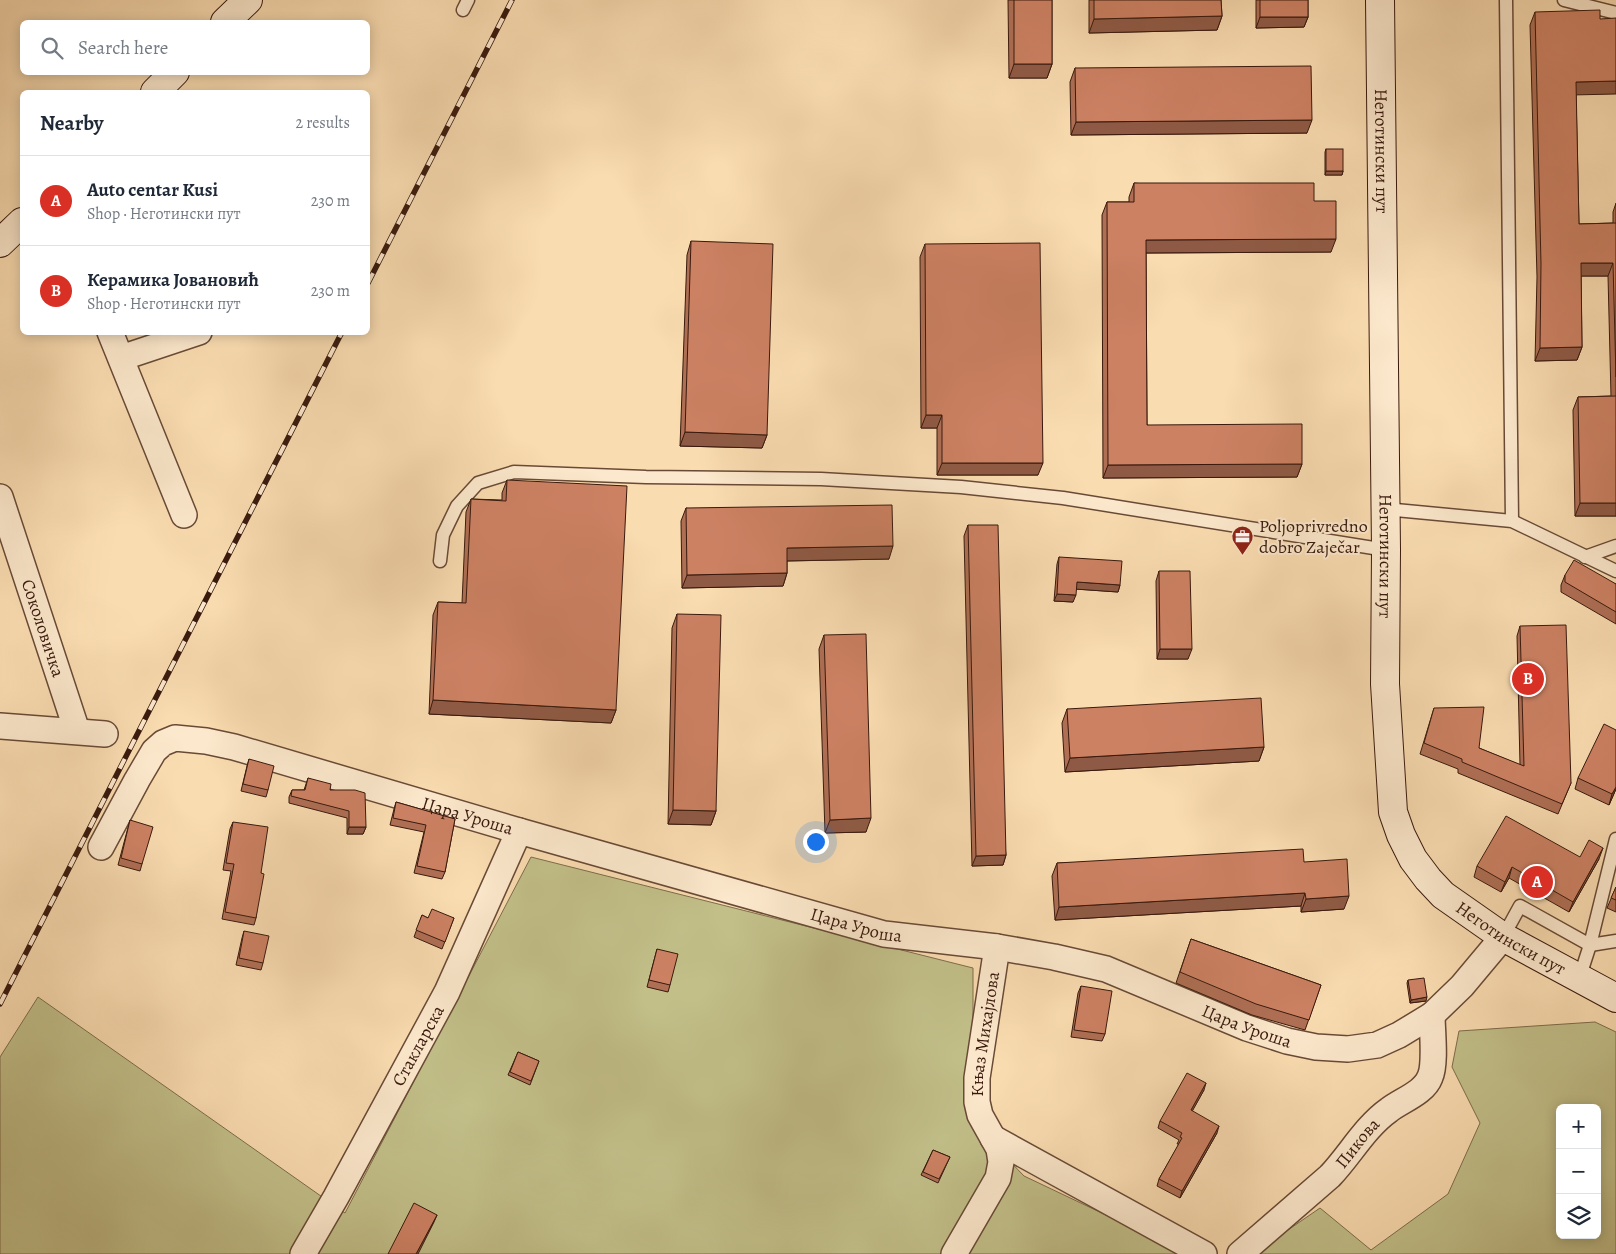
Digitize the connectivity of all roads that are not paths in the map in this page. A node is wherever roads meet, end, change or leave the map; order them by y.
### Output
1 (1380, 0) edge
2 (1506, 0) edge
3 (1564, 0) edge
4 (1616, 13) edge
5 (172, 75) edge
6 (157, 90) edge
7 (20, 224) edge
8 (0, 244) edge
9 (111, 335) edge
10 (189, 335) edge
11 (121, 358) junction
12 (0, 497) edge
13 (1385, 509) junction
14 (184, 515) dead end
15 (1512, 522) junction
16 (1616, 546) edge
17 (1386, 550) junction
18 (1585, 556) junction
19 (440, 561) dead end
20 (1616, 571) edge
21 (0, 726) edge
22 (77, 731) junction
23 (104, 734) dead end
24 (519, 831) junction
25 (1616, 839) edge
26 (101, 847) dead end
27 (1503, 937) junction
28 (1616, 941) edge
29 (1590, 945) junction
30 (997, 947) junction
31 (1579, 979) junction
32 (1610, 995) edge
33 (1432, 1015) junction
34 (993, 1138) junction
35 (303, 1254) edge
36 (954, 1254) edge
37 (1204, 1254) edge
38 (1240, 1254) edge

1 - 13 street, Неготински пут
2 - 15 lane
3 - 4 lane
5 - 6 street
7 - 8 street
9 - 11 street
10 - 11 street
11 - 14 street
12 - 22 street, Соколовичка
13 - 15 lane
13 - 17 street, Неготински пут
15 - 18 lane
16 - 18 lane
17 - 19 lane
17 - 27 street, Неготински пут
18 - 20 lane
21 - 22 street
22 - 23 street
24 - 26 street, Цара Уроша
24 - 30 street, Цара Уроша
24 - 35 street, Стакларска
25 - 29 lane
27 - 29 lane
27 - 31 street, Неготински пут
27 - 33 street, Цара Уроша
28 - 29 lane
29 - 31 lane
30 - 33 street, Цара Уроша
30 - 34 street, Књаз Михајлова
31 - 32 street, Неготински пут
33 - 38 street, Пикова
34 - 36 street, Књаз Михајлова
34 - 37 street

